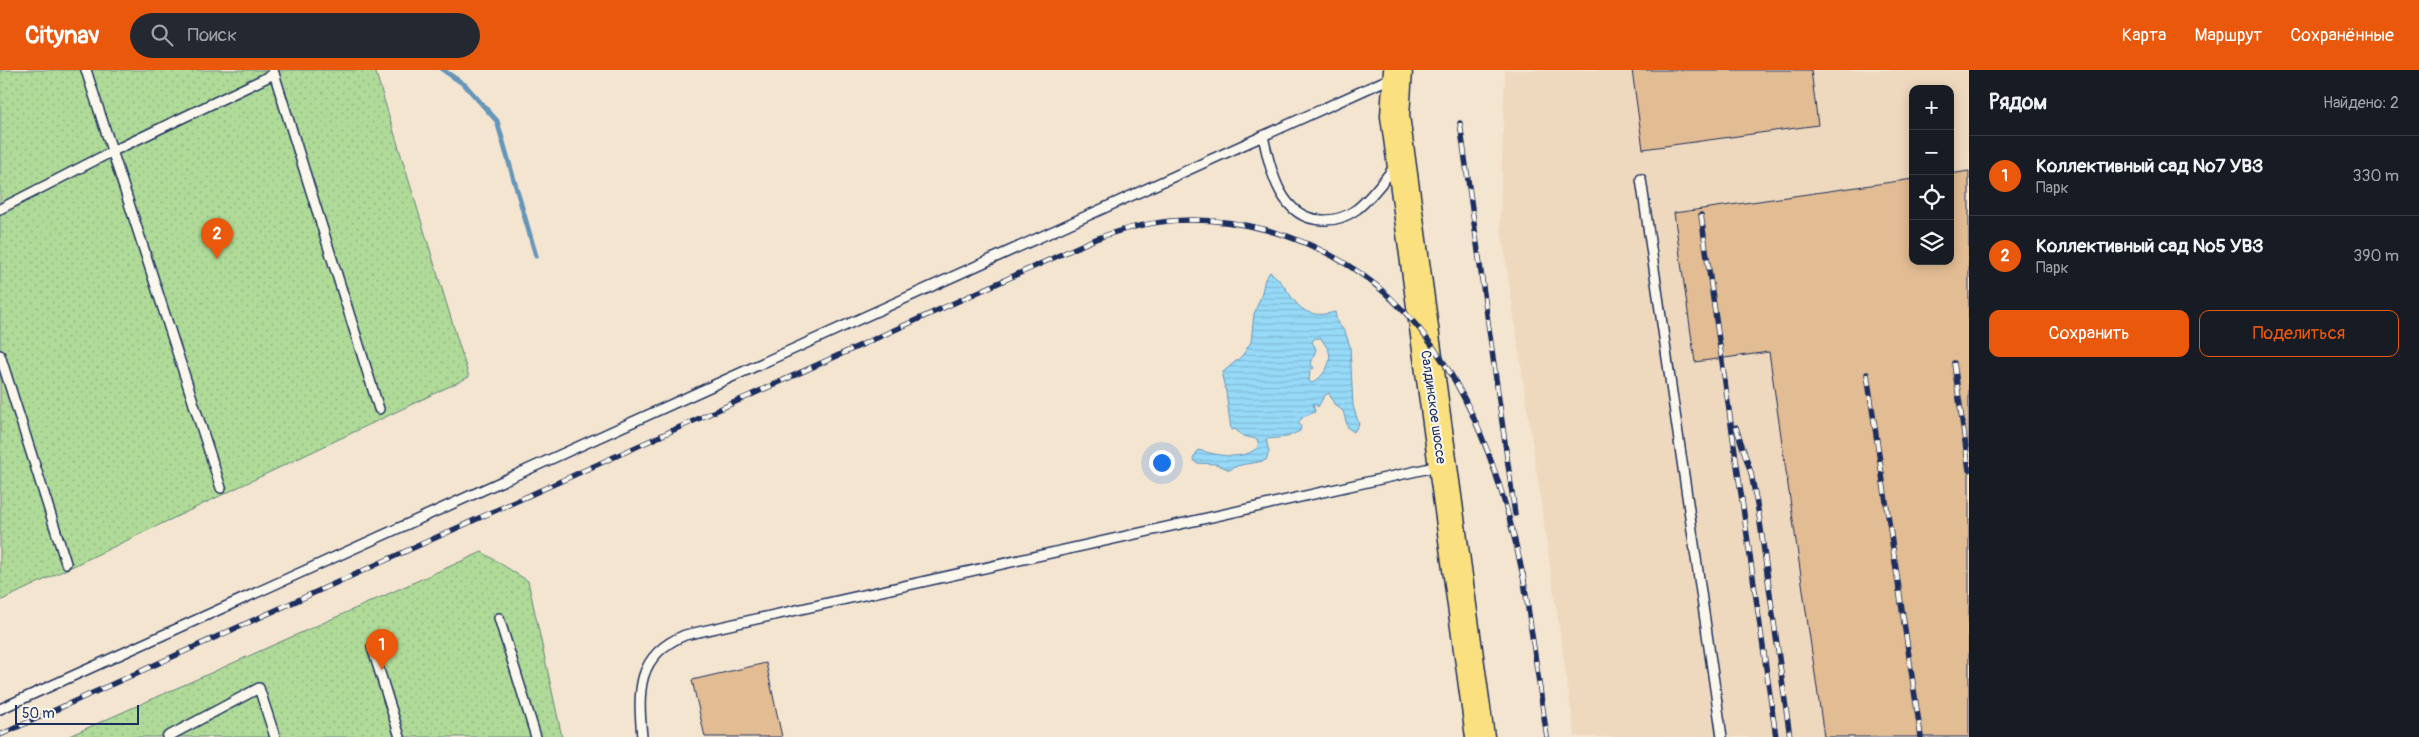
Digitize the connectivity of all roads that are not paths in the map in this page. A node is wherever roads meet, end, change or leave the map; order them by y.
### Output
1 (86, 70) edge
2 (273, 72) edge
3 (1402, 72) edge
4 (1263, 136) junction
5 (113, 151) junction
6 (1401, 159) junction
7 (1641, 179) dead end
8 (0, 209) edge
9 (0, 355) edge
10 (379, 409) dead end
11 (1442, 466) junction
12 (221, 488) dead end
13 (66, 563) dead end
14 (499, 618) dead end
15 (372, 647) dead end
16 (0, 709) edge
17 (166, 737) edge
18 (275, 737) edge
19 (400, 737) edge
20 (536, 737) edge
21 (642, 737) edge
22 (1480, 737) edge
23 (1722, 737) edge

1 - 5 lane
2 - 5 lane
2 - 10 lane
3 - 4 lane
3 - 6 main road, Салдинское шоссе
4 - 6 lane
4 - 16 lane
5 - 8 lane
5 - 12 lane
6 - 11 main road, Салдинское шоссе
7 - 23 lane
9 - 13 lane
11 - 21 lane
11 - 22 main road, Салдинское шоссе
14 - 20 lane
15 - 19 lane
17 - 18 lane

